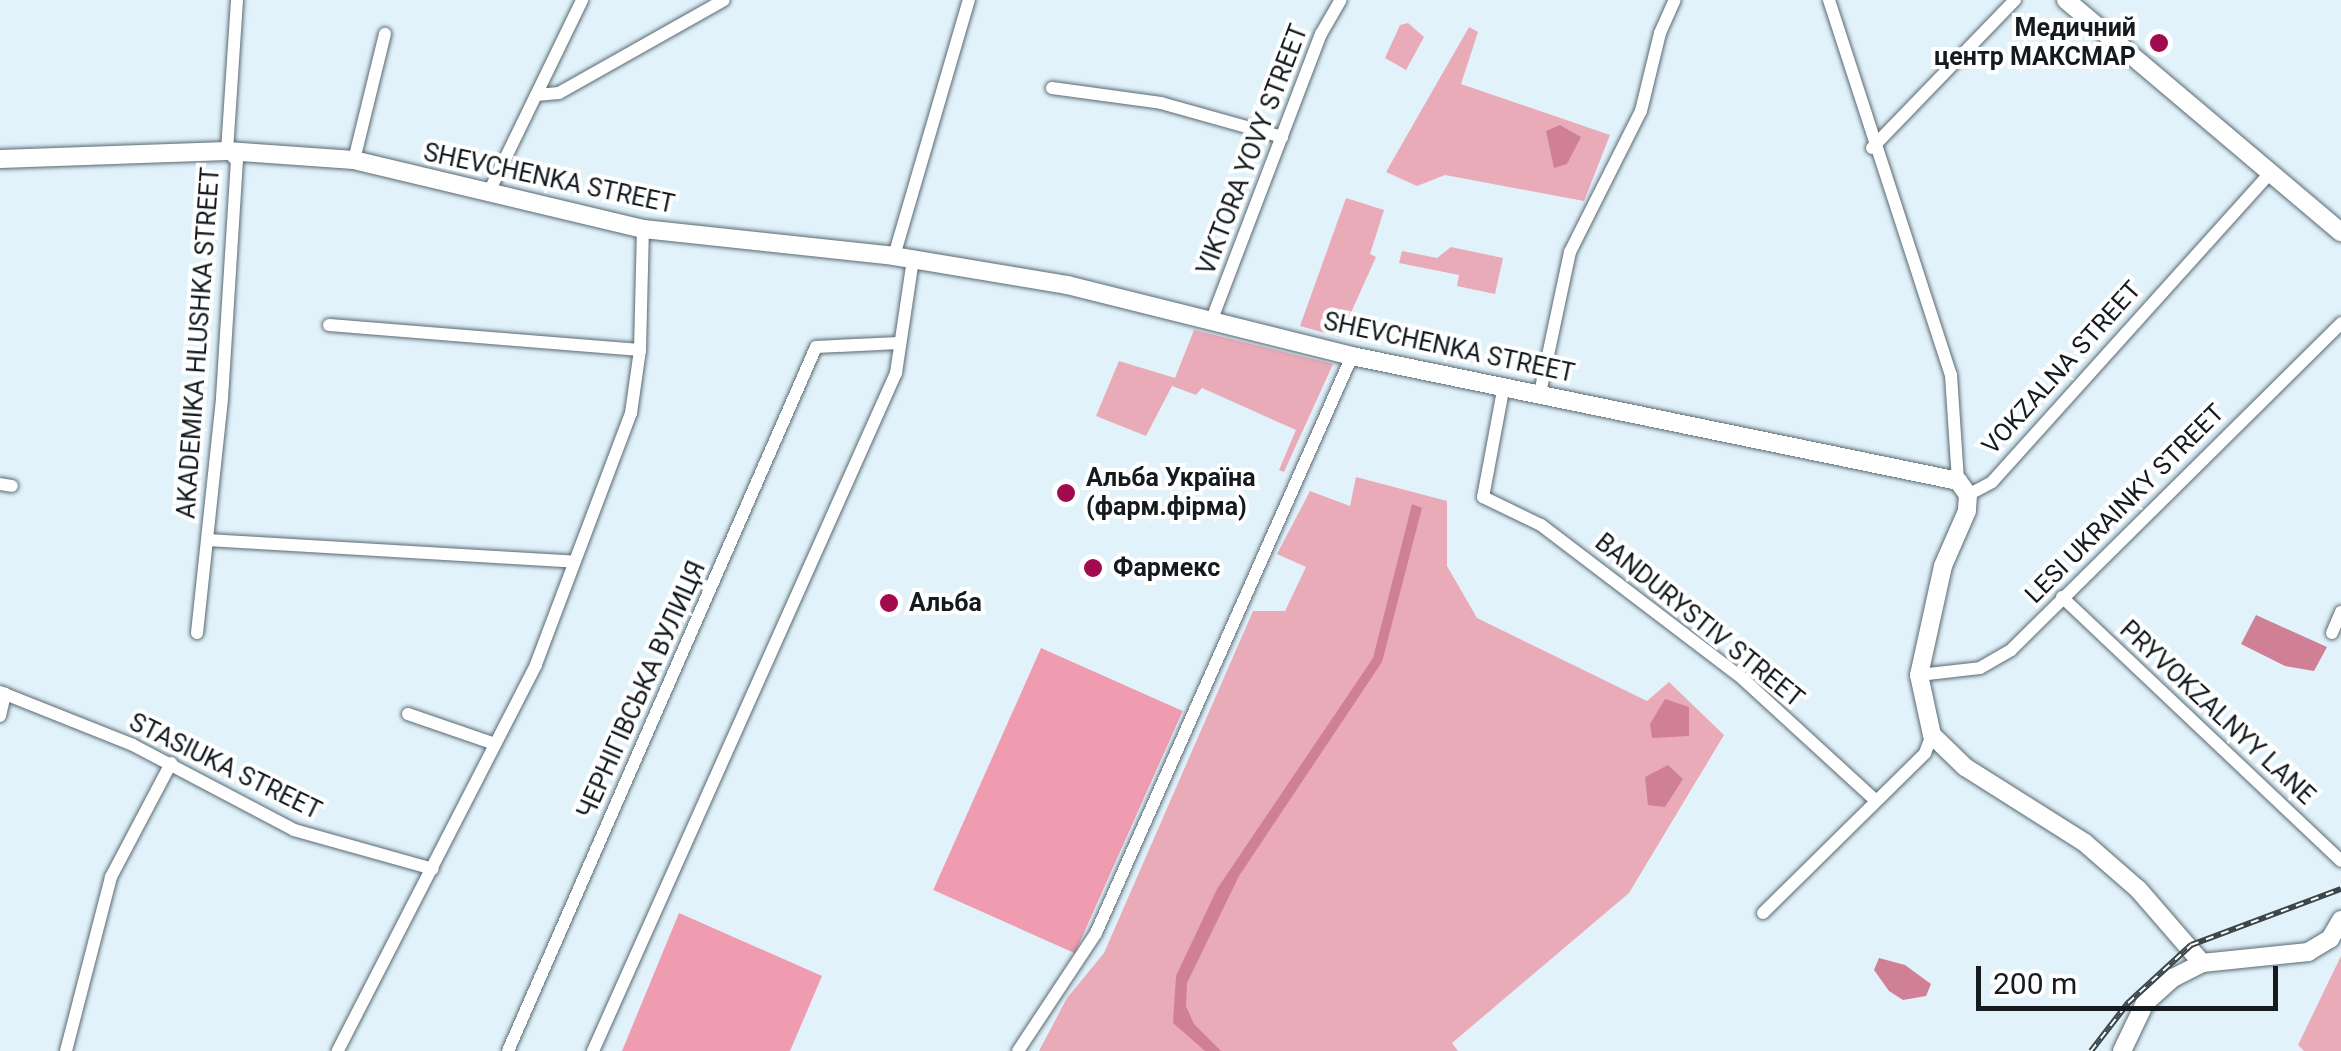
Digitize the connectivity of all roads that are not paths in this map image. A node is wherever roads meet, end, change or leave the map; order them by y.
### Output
1 (237, 0) edge
2 (582, 0) edge
3 (724, 0) edge
4 (969, 0) edge
5 (1341, 0) edge
6 (1675, 0) edge
7 (1828, 0) edge
8 (2014, 0) edge
9 (2066, 0) edge
10 (385, 34) dead end
11 (1052, 88) dead end
12 (536, 94) junction
13 (1282, 137) junction
14 (1872, 148) junction
15 (227, 151) junction
16 (0, 159) edge
17 (354, 160) junction
18 (2271, 172) junction
19 (488, 194) junction
20 (642, 229) junction
21 (2341, 232) edge
22 (904, 258) junction
23 (1212, 319) junction
24 (2341, 323) edge
25 (329, 325) dead end
26 (899, 343) junction
27 (640, 350) junction
28 (1352, 356) junction
29 (1504, 385) junction
30 (1540, 393) junction
31 (1963, 488) junction
32 (209, 540) junction
33 (574, 562) junction
34 (2062, 597) junction
35 (2341, 612) edge
36 (197, 633) dead end
37 (2332, 633) dead end
38 (1919, 675) junction
39 (2, 693) edge
40 (408, 714) dead end
41 (0, 716) edge
42 (1932, 736) junction
43 (495, 744) junction
44 (171, 763) junction
45 (1874, 800) junction
46 (2341, 861) edge
47 (433, 870) junction
48 (1764, 913) dead end
49 (2341, 920) edge
50 (2202, 963) junction
51 (66, 1051) edge
52 (338, 1051) edge
53 (508, 1051) edge
54 (593, 1051) edge
55 (1018, 1051) edge
56 (2122, 1051) edge

1 - 15 street, AKADEMIKA HLUSHKA STREET
2 - 12 street
3 - 12 street
4 - 22 street
5 - 13 street, VIKTORA YOVY STREET
6 - 30 street
7 - 14 street
8 - 14 street
9 - 18 main road
10 - 17 street
11 - 13 street
12 - 19 street
13 - 23 street, VIKTORA YOVY STREET
14 - 31 street
15 - 16 main road, SHEVCHENKA STREET
15 - 17 main road, SHEVCHENKA STREET
15 - 32 street, AKADEMIKA HLUSHKA STREET
17 - 19 main road, SHEVCHENKA STREET
18 - 21 main road
18 - 31 street, VOKZALNA STREET
19 - 20 main road, SHEVCHENKA STREET
20 - 22 main road, SHEVCHENKA STREET
20 - 27 street
22 - 23 main road, SHEVCHENKA STREET
22 - 26 street
23 - 28 main road, SHEVCHENKA STREET
24 - 34 street, LESI UKRAINKY STREET
25 - 27 street
26 - 53 street, ЧЕРНІГІВСЬКА ВУЛИЦЯ
26 - 54 street
27 - 33 street
28 - 29 main road, SHEVCHENKA STREET
28 - 55 street
29 - 30 main road, SHEVCHENKA STREET
29 - 45 street, BANDURYSTIV STREET
30 - 31 main road, SHEVCHENKA STREET
31 - 38 main road
32 - 33 street, AKADEMIKA HLUSHKA STREET
32 - 36 street, AKADEMIKA HLUSHKA STREET
33 - 43 street
34 - 38 street, LESI UKRAINKY STREET
34 - 46 street, PRYVOKZALNYY LANE
35 - 37 street
38 - 42 main road
39 - 41 street
39 - 44 street, STASIUKA STREET
40 - 43 street
42 - 45 street
42 - 50 main road
43 - 47 street
44 - 47 street, STASIUKA STREET
44 - 51 street
45 - 48 street
47 - 52 street
49 - 50 main road
50 - 56 main road

